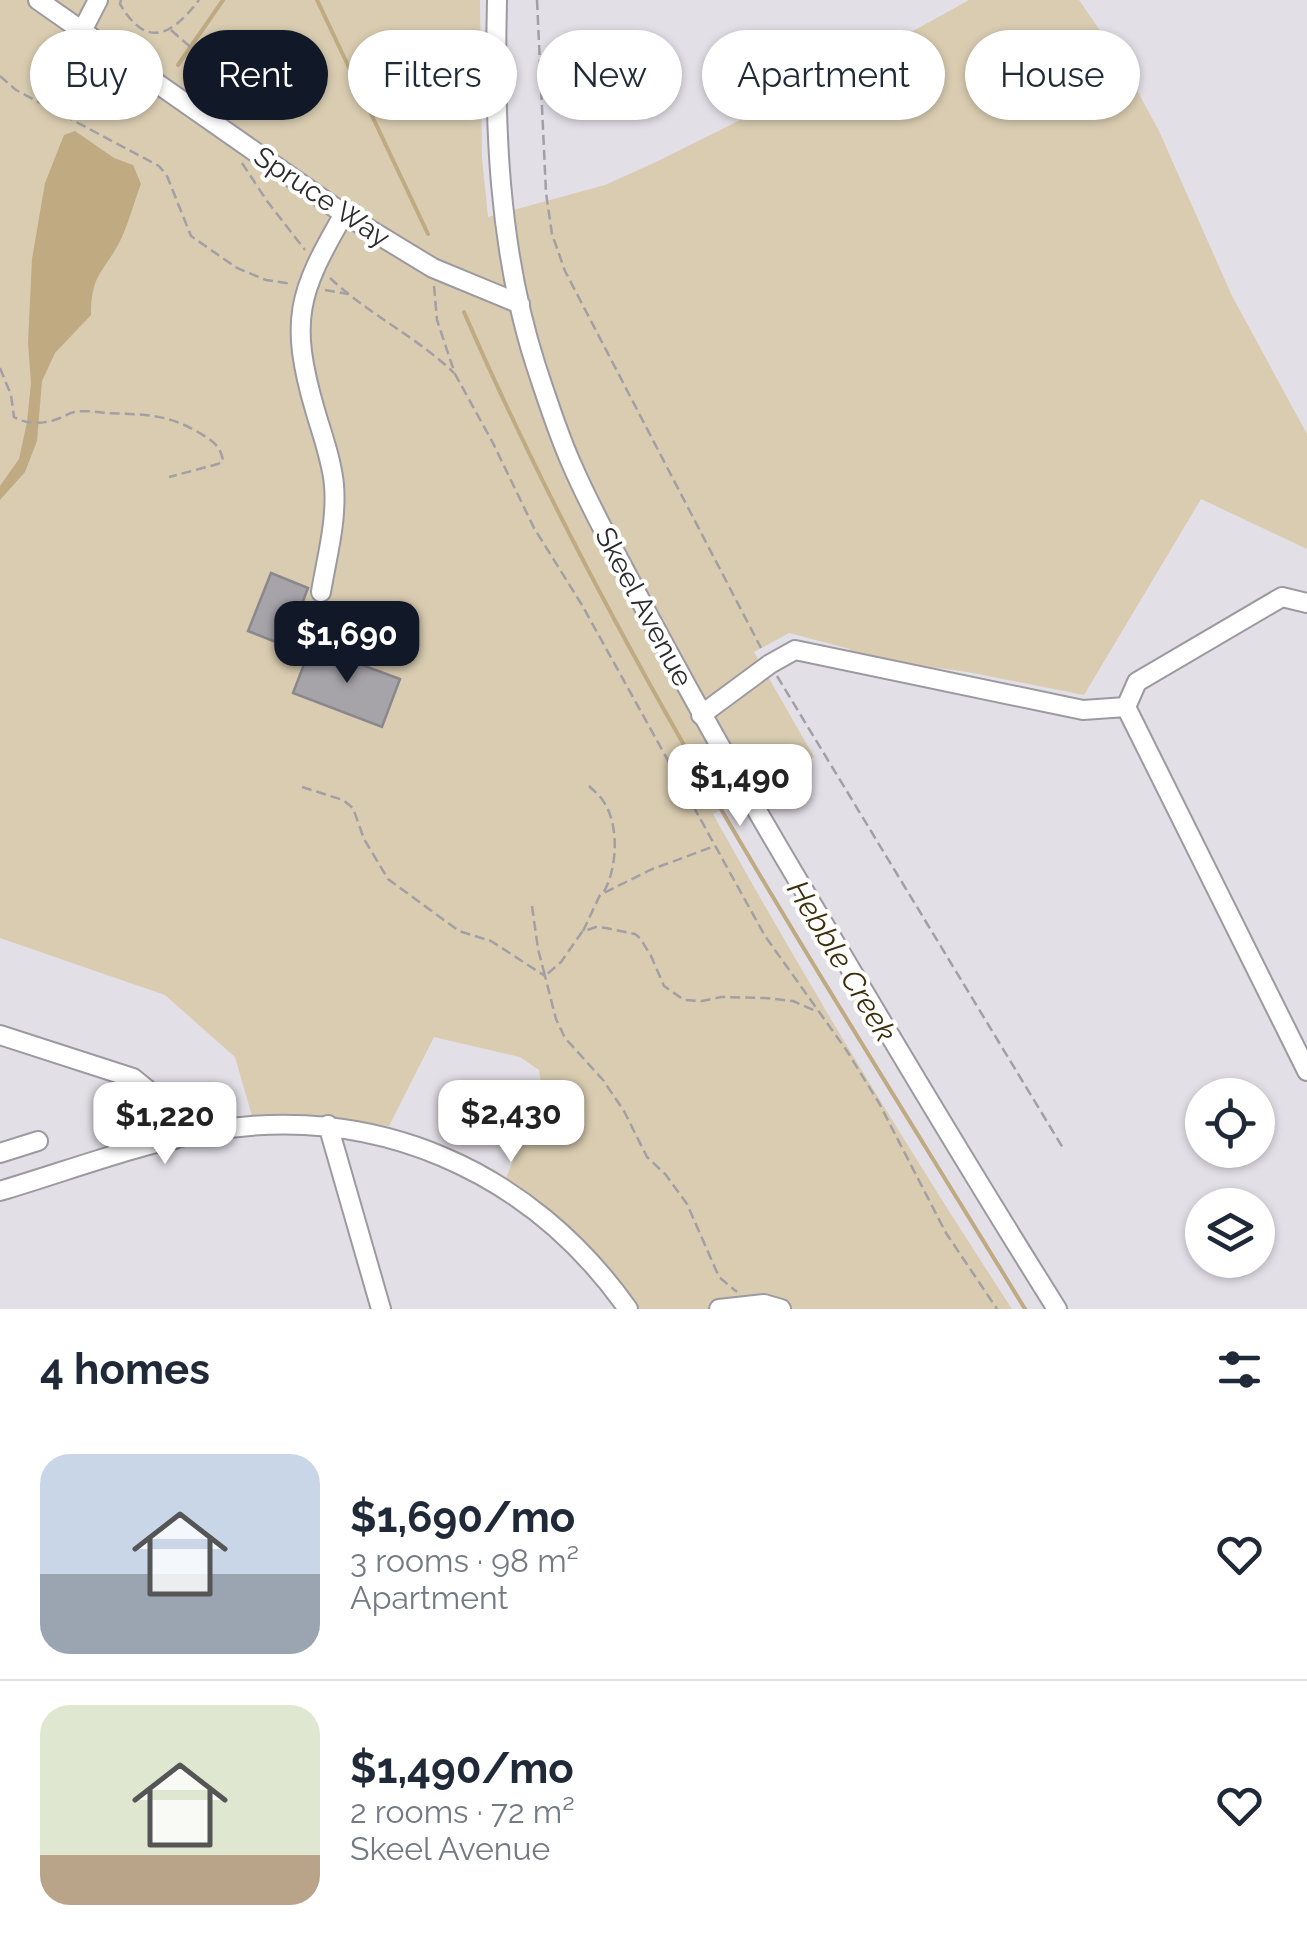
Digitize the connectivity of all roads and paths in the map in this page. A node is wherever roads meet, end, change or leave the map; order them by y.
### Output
1 (38, 0) edge
2 (98, 0) edge
3 (121, 0) edge
4 (198, 0) edge
5 (497, 0) edge
6 (537, 0) edge
7 (81, 30) edge
8 (83, 30) edge
9 (171, 30) junction
10 (183, 40) edge
11 (0, 76) edge
12 (163, 88) edge
13 (344, 214) junction
14 (433, 268) junction
15 (306, 286) junction
16 (348, 294) dead end
17 (520, 304) junction
18 (0, 368) edge
19 (169, 477) dead end
20 (321, 592) dead end
21 (1307, 602) edge
22 (770, 664) junction
23 (1126, 707) junction
24 (701, 715) junction
25 (588, 786) dead end
26 (302, 787) dead end
27 (714, 846) junction
28 (602, 894) junction
29 (532, 906) dead end
30 (582, 932) junction
31 (545, 976) junction
32 (818, 1011) junction
33 (0, 1035) edge
34 (1307, 1071) edge
35 (328, 1125) junction
36 (174, 1139) junction
37 (38, 1142) dead end
38 (1063, 1148) dead end
39 (0, 1153) edge
40 (0, 1191) edge
41 (737, 1293) dead end
42 (382, 1309) edge
43 (628, 1309) edge
44 (719, 1309) edge
45 (782, 1309) edge
46 (998, 1309) edge
47 (1057, 1309) edge

1 - 7 street, Spruce Way
2 - 8 street
3 - 9 path
4 - 9 path
5 - 17 street, Skeel Avenue
6 - 22 path
9 - 10 path
11 - 15 path
12 - 13 street, Spruce Way
13 - 14 street, Spruce Way
13 - 15 street
14 - 17 street, Spruce Way
14 - 27 path
15 - 16 path
15 - 20 street
17 - 24 street, Skeel Avenue
18 - 19 path
21 - 23 street
22 - 23 street
22 - 24 street
22 - 38 path
23 - 34 street
24 - 47 street, Skeel Avenue
25 - 28 path
26 - 31 path
27 - 28 path
27 - 32 path
28 - 30 path
29 - 31 path
30 - 31 path
30 - 32 path
31 - 41 path
32 - 46 path
33 - 36 street
35 - 36 street
35 - 42 street
35 - 43 street
36 - 40 street
37 - 39 street
44 - 45 street

